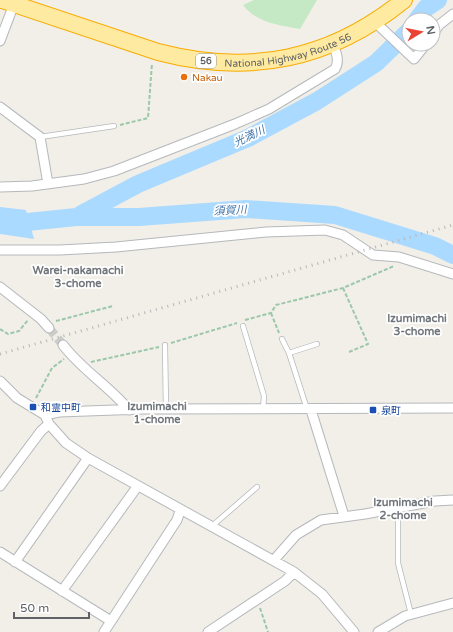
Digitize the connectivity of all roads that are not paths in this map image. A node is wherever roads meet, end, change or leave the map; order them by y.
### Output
1 (404, 0) edge
2 (8, 2) edge
3 (453, 14) edge
4 (375, 22) junction
5 (441, 24) edge
6 (0, 41) edge
7 (333, 44) junction
8 (401, 47) edge
9 (407, 52) edge
10 (420, 52) edge
11 (0, 107) edge
12 (114, 126) road end
13 (40, 137) junction
14 (48, 184) junction
15 (0, 187) edge
16 (0, 250) edge
17 (453, 274) edge
18 (0, 287) edge
19 (48, 326) tunnel mouth
20 (243, 326) dead end
21 (282, 339) road end
22 (316, 344) dead end
23 (63, 345) tunnel mouth
24 (165, 345) road end
25 (288, 352) junction
26 (0, 381) edge
27 (453, 408) edge
28 (263, 409) junction
29 (129, 410) junction
30 (166, 410) junction
31 (309, 410) junction
32 (45, 415) junction
33 (49, 424) junction
34 (88, 458) junction
35 (0, 486) edge
36 (137, 487) junction
37 (257, 487) dead end
38 (453, 500) edge
39 (398, 507) junction
40 (180, 511) junction
41 (344, 516) junction
42 (210, 527) junction
43 (0, 552) edge
44 (274, 560) junction
45 (15, 562) junction
46 (294, 572) junction
47 (62, 591) junction
48 (453, 603) edge
49 (410, 614) junction
50 (111, 621) junction
51 (104, 632) edge
52 (208, 632) edge
53 (354, 632) edge
54 (378, 632) edge

1 - 4 highway, National Highway Route 56 / 56
2 - 6 street
2 - 7 highway, National Highway Route 56 / 56
3 - 5 street
4 - 7 highway, National Highway Route 56 / 56
4 - 8 street
7 - 14 street
9 - 10 street
11 - 13 street
12 - 13 lane
13 - 14 street
14 - 15 street
16 - 17 street
18 - 19 street
20 - 28 lane
21 - 25 lane
22 - 25 lane
23 - 29 street
24 - 30 lane
25 - 31 lane
26 - 32 street
27 - 31 street
28 - 30 street
28 - 31 street
29 - 30 street
29 - 32 street
31 - 41 street
32 - 33 street
33 - 34 street
33 - 35 street
34 - 36 street
34 - 45 street
36 - 40 street
36 - 47 street
37 - 42 lane
38 - 39 street
39 - 41 street
39 - 49 lane
40 - 42 street
40 - 50 street
41 - 44 street
42 - 44 street
43 - 45 street
44 - 46 street
45 - 47 street
46 - 52 street
46 - 53 street
47 - 50 street
48 - 49 street
49 - 54 street
50 - 51 street

